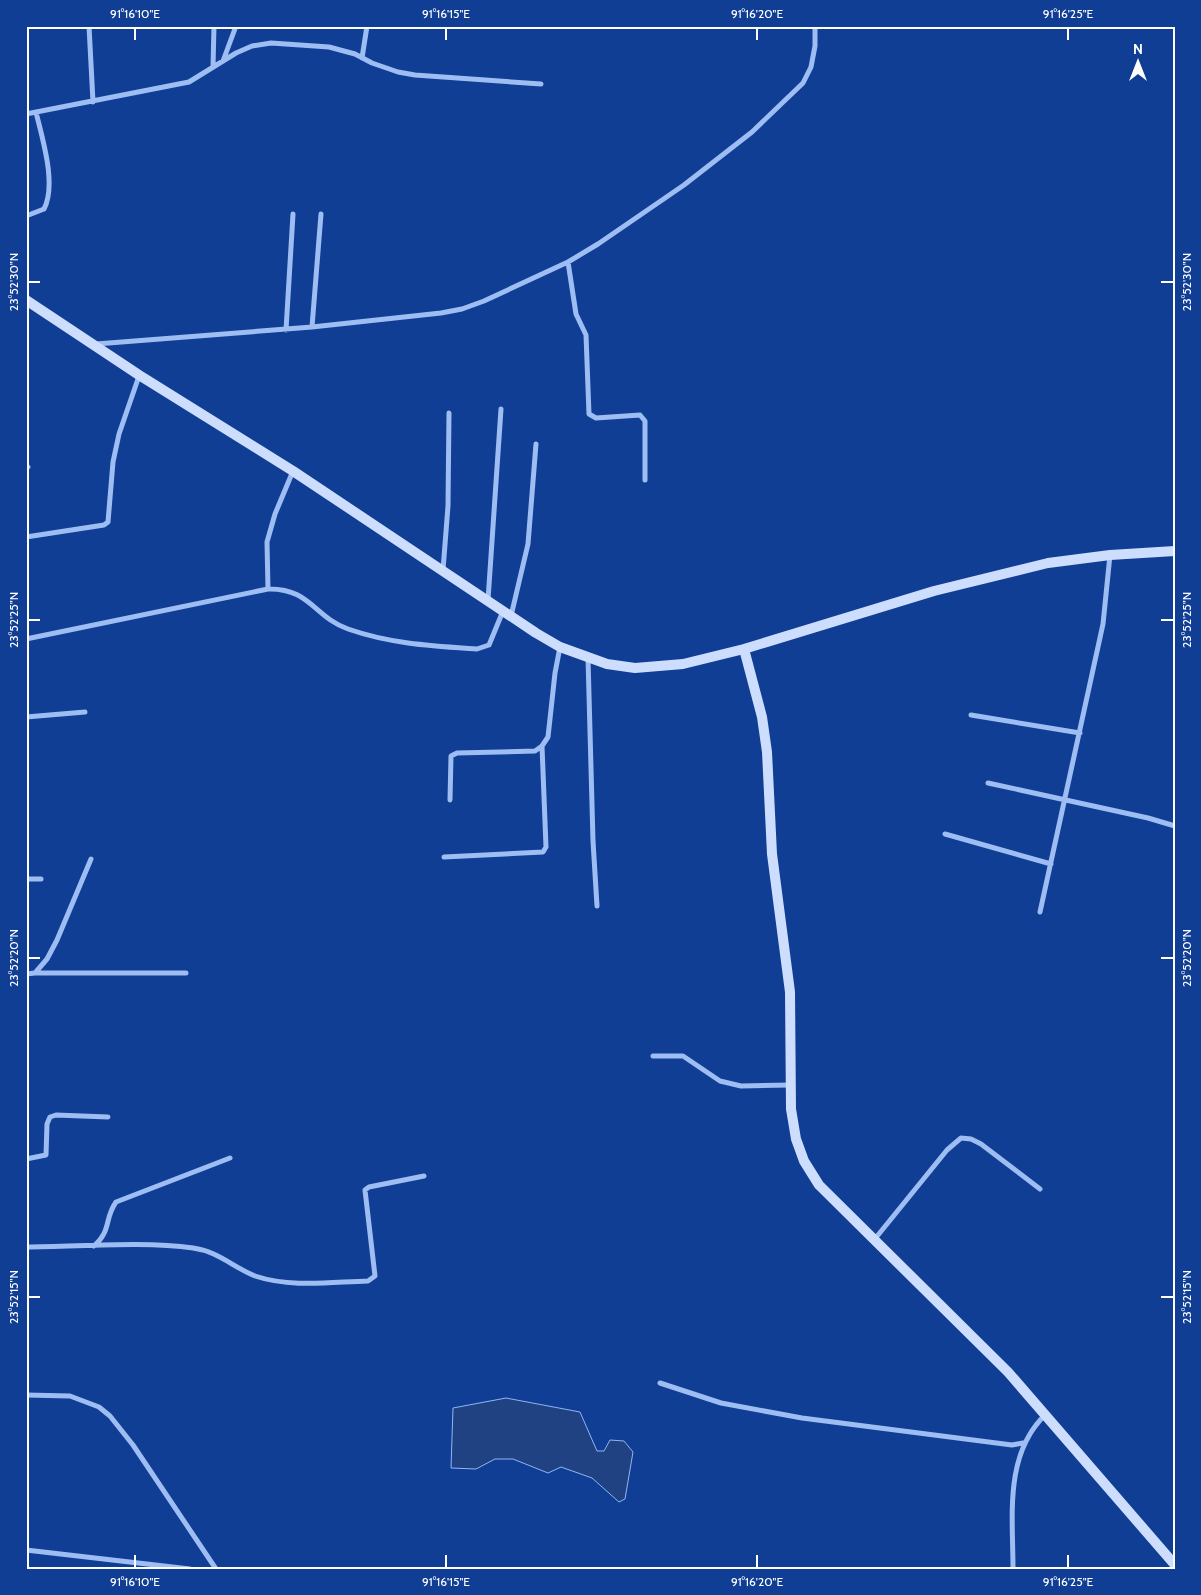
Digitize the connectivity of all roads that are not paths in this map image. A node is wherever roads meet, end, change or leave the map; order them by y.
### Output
1 (89, 26) edge
2 (214, 26) edge
3 (236, 26) edge
4 (366, 26) edge
5 (815, 26) edge
6 (362, 58) junction
7 (222, 62) junction
8 (213, 67) junction
9 (541, 84) dead end
10 (93, 102) junction
11 (36, 112) junction
12 (26, 114) edge
13 (294, 214) dead end
14 (321, 214) dead end
15 (26, 216) edge
16 (568, 262) junction
17 (26, 300) edge
18 (312, 327) junction
19 (286, 330) junction
20 (95, 344) junction
21 (139, 375) junction
22 (501, 408) dead end
23 (449, 413) dead end
24 (536, 444) dead end
25 (293, 471) junction
26 (645, 480) dead end
27 (26, 537) edge
28 (1175, 551) edge
29 (1110, 555) junction
30 (443, 570) junction
31 (268, 589) junction
32 (488, 600) junction
33 (507, 614) junction
34 (26, 639) edge
35 (560, 647) junction
36 (744, 649) junction
37 (588, 658) junction
38 (85, 712) dead end
39 (971, 715) dead end
40 (26, 717) edge
41 (1080, 733) junction
42 (542, 746) junction
43 (988, 783) dead end
44 (450, 800) dead end
45 (1065, 800) junction
46 (1175, 826) edge
47 (945, 834) dead end
48 (444, 857) dead end
49 (91, 859) dead end
50 (1051, 864) junction
51 (26, 879) edge
52 (40, 879) dead end
53 (597, 906) dead end
54 (1040, 912) dead end
55 (35, 973) junction
56 (186, 973) dead end
57 (26, 974) edge
58 (653, 1056) dead end
59 (791, 1085) junction
60 (108, 1117) dead end
61 (230, 1158) dead end
62 (26, 1159) edge
63 (424, 1176) dead end
64 (1040, 1188) dead end
65 (874, 1240) junction
66 (94, 1246) junction
67 (26, 1247) edge
68 (660, 1383) dead end
69 (26, 1395) edge
70 (1045, 1414) junction
71 (1023, 1443) junction
72 (26, 1550) edge
73 (1175, 1565) edge
74 (190, 1569) edge
75 (216, 1569) edge
76 (1013, 1569) edge

1 - 10 street
2 - 8 street
3 - 7 street
4 - 6 street
5 - 16 street
6 - 7 street
6 - 9 street
7 - 8 street
8 - 10 street
10 - 11 street
11 - 12 street
11 - 15 street
13 - 19 street
14 - 18 street
16 - 18 street
16 - 26 street
17 - 20 street
18 - 19 street
19 - 20 street
20 - 21 street
21 - 25 street
21 - 27 street
22 - 32 street
23 - 30 street
24 - 33 street
25 - 30 street
25 - 31 street
28 - 29 street
29 - 36 street
29 - 41 street
30 - 32 street
31 - 33 street
31 - 34 street
32 - 33 street
33 - 35 street
35 - 37 street
35 - 42 street
36 - 37 street
36 - 59 street
37 - 53 street
38 - 40 street
39 - 41 street
41 - 45 street
42 - 44 street
42 - 48 street
43 - 45 street
45 - 46 street
45 - 50 street
47 - 50 street
49 - 55 street
50 - 54 street
51 - 52 street
55 - 56 street
55 - 57 street
58 - 59 street
59 - 65 street
60 - 62 street
61 - 66 street
63 - 66 street
64 - 65 street
65 - 70 street
66 - 67 street
68 - 71 street
69 - 75 street
70 - 71 street
70 - 73 street
71 - 76 street
72 - 74 street

